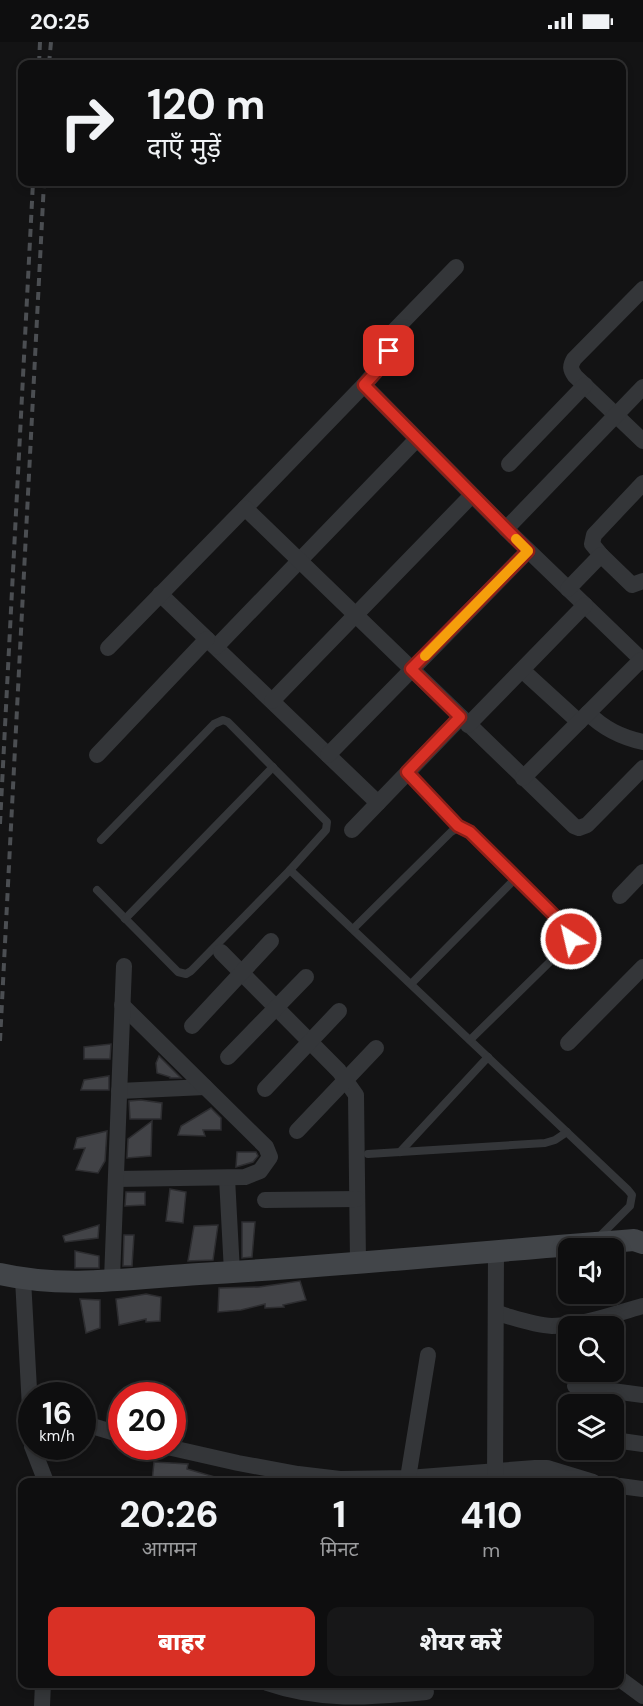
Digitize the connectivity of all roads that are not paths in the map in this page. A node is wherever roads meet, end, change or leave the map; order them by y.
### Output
1 (456, 267) dead end
2 (643, 289) edge
3 (364, 385) junction
4 (585, 385) junction
5 (643, 387) edge
6 (616, 415) junction
7 (417, 439) junction
8 (643, 441) edge
9 (509, 464) dead end
10 (643, 483) edge
11 (472, 495) junction
12 (245, 507) junction
13 (506, 529) junction
14 (528, 551) junction
15 (601, 555) junction
16 (299, 561) junction
17 (643, 580) edge
18 (568, 589) junction
19 (160, 594) junction
20 (585, 605) junction
21 (355, 615) junction
22 (211, 643) junction
23 (108, 648) dead end
24 (642, 661) edge
25 (411, 669) junction
26 (522, 670) junction
27 (272, 701) junction
28 (583, 718) junction
29 (464, 721) junction
30 (643, 742) edge
31 (97, 755) dead end
32 (328, 755) junction
33 (273, 767) junction
34 (643, 768) edge
35 (407, 772) junction
36 (523, 778) junction
37 (378, 802) junction
38 (463, 829) junction
39 (352, 830) dead end
40 (101, 840) dead end
41 (290, 870) junction
42 (643, 872) edge
43 (516, 878) junction
44 (97, 890) dead end
45 (620, 896) dead end
46 (126, 919) junction
47 (353, 929) junction
48 (271, 941) dead end
49 (222, 951) dead end
50 (124, 966) dead end
51 (242, 972) junction
52 (641, 972) edge
53 (306, 977) dead end
54 (411, 984) junction
55 (122, 1005) junction
56 (276, 1007) junction
57 (339, 1011) dead end
58 (192, 1026) dead end
59 (470, 1040) junction
60 (310, 1042) junction
61 (568, 1043) dead end
62 (376, 1048) dead end
63 (228, 1057) dead end
64 (489, 1057) junction
65 (346, 1079) junction
66 (205, 1087) junction
67 (265, 1089) dead end
68 (119, 1091) junction
69 (297, 1131) dead end
70 (567, 1132) junction
71 (400, 1152) junction
72 (368, 1155) dead end
73 (227, 1178) junction
74 (116, 1179) junction
75 (357, 1199) junction
76 (265, 1200) dead end
77 (597, 1238) edge
78 (640, 1240) edge
79 (624, 1241) edge
80 (558, 1246) edge
81 (496, 1251) junction
82 (358, 1262) junction
83 (232, 1272) junction
84 (0, 1275) edge
85 (23, 1279) junction
86 (112, 1279) junction
87 (643, 1306) edge
88 (497, 1313) junction
89 (428, 1356) dead end
90 (29, 1382) edge
91 (575, 1386) dead end
92 (643, 1395) edge
93 (624, 1441) edge
94 (643, 1444) edge
95 (186, 1451) edge
96 (38, 1460) edge
97 (495, 1477) edge
98 (46, 1478) edge
99 (308, 1478) edge
100 (408, 1478) joint
101 (579, 1478) edge
102 (624, 1487) edge
103 (643, 1489) edge
104 (624, 1682) edge
105 (43, 1688) edge
106 (284, 1688) edge
107 (427, 1694) edge
108 (643, 1696) edge
109 (42, 1706) edge

1 - 3 street
2 - 4 street
3 - 7 street
3 - 12 street
4 - 6 street
4 - 9 street
5 - 6 street
6 - 8 street
6 - 13 street
7 - 11 street
7 - 16 street
10 - 15 street
11 - 13 street
11 - 21 street
12 - 16 street
12 - 19 street
13 - 14 street
14 - 18 street
14 - 25 street
15 - 17 street
15 - 18 street
16 - 21 street
16 - 22 street
18 - 20 street
19 - 22 street
19 - 23 street
20 - 24 street
20 - 26 street
21 - 25 street
21 - 27 street
22 - 27 street
22 - 31 street
24 - 28 street
25 - 29 street
25 - 32 street
26 - 28 street
26 - 29 street
27 - 32 street
28 - 30 street
28 - 36 street
29 - 35 street
29 - 36 street
32 - 37 street
33 - 40 lane
33 - 41 lane
33 - 46 lane
34 - 36 street
35 - 37 street
35 - 38 lane
37 - 39 street
38 - 43 lane
38 - 47 lane
41 - 46 lane
41 - 47 lane
42 - 45 street
43 - 54 lane
43 - 59 lane
44 - 46 lane
47 - 54 lane
48 - 51 street
49 - 51 street
50 - 55 street
51 - 56 street
51 - 58 street
52 - 61 street
53 - 56 street
54 - 59 lane
55 - 66 street
55 - 68 street
56 - 60 street
56 - 63 street
57 - 60 street
59 - 64 lane
60 - 65 street
60 - 67 street
62 - 65 street
64 - 70 lane
64 - 71 lane
65 - 69 street
65 - 75 street
66 - 68 street
66 - 73 street
68 - 74 street
70 - 71 lane
70 - 77 lane
71 - 72 lane
73 - 74 street
73 - 83 street
74 - 86 street
75 - 76 street
75 - 82 street
78 - 79 street
80 - 81 street
81 - 82 street
81 - 88 street
82 - 83 street
83 - 86 street
84 - 85 street
85 - 86 street
85 - 90 street
87 - 88 street
88 - 97 street
89 - 100 street
91 - 92 street
93 - 94 street
95 - 99 street
96 - 98 street
97 - 100 street
97 - 101 street
102 - 103 street
104 - 108 street
105 - 109 street
106 - 107 street

